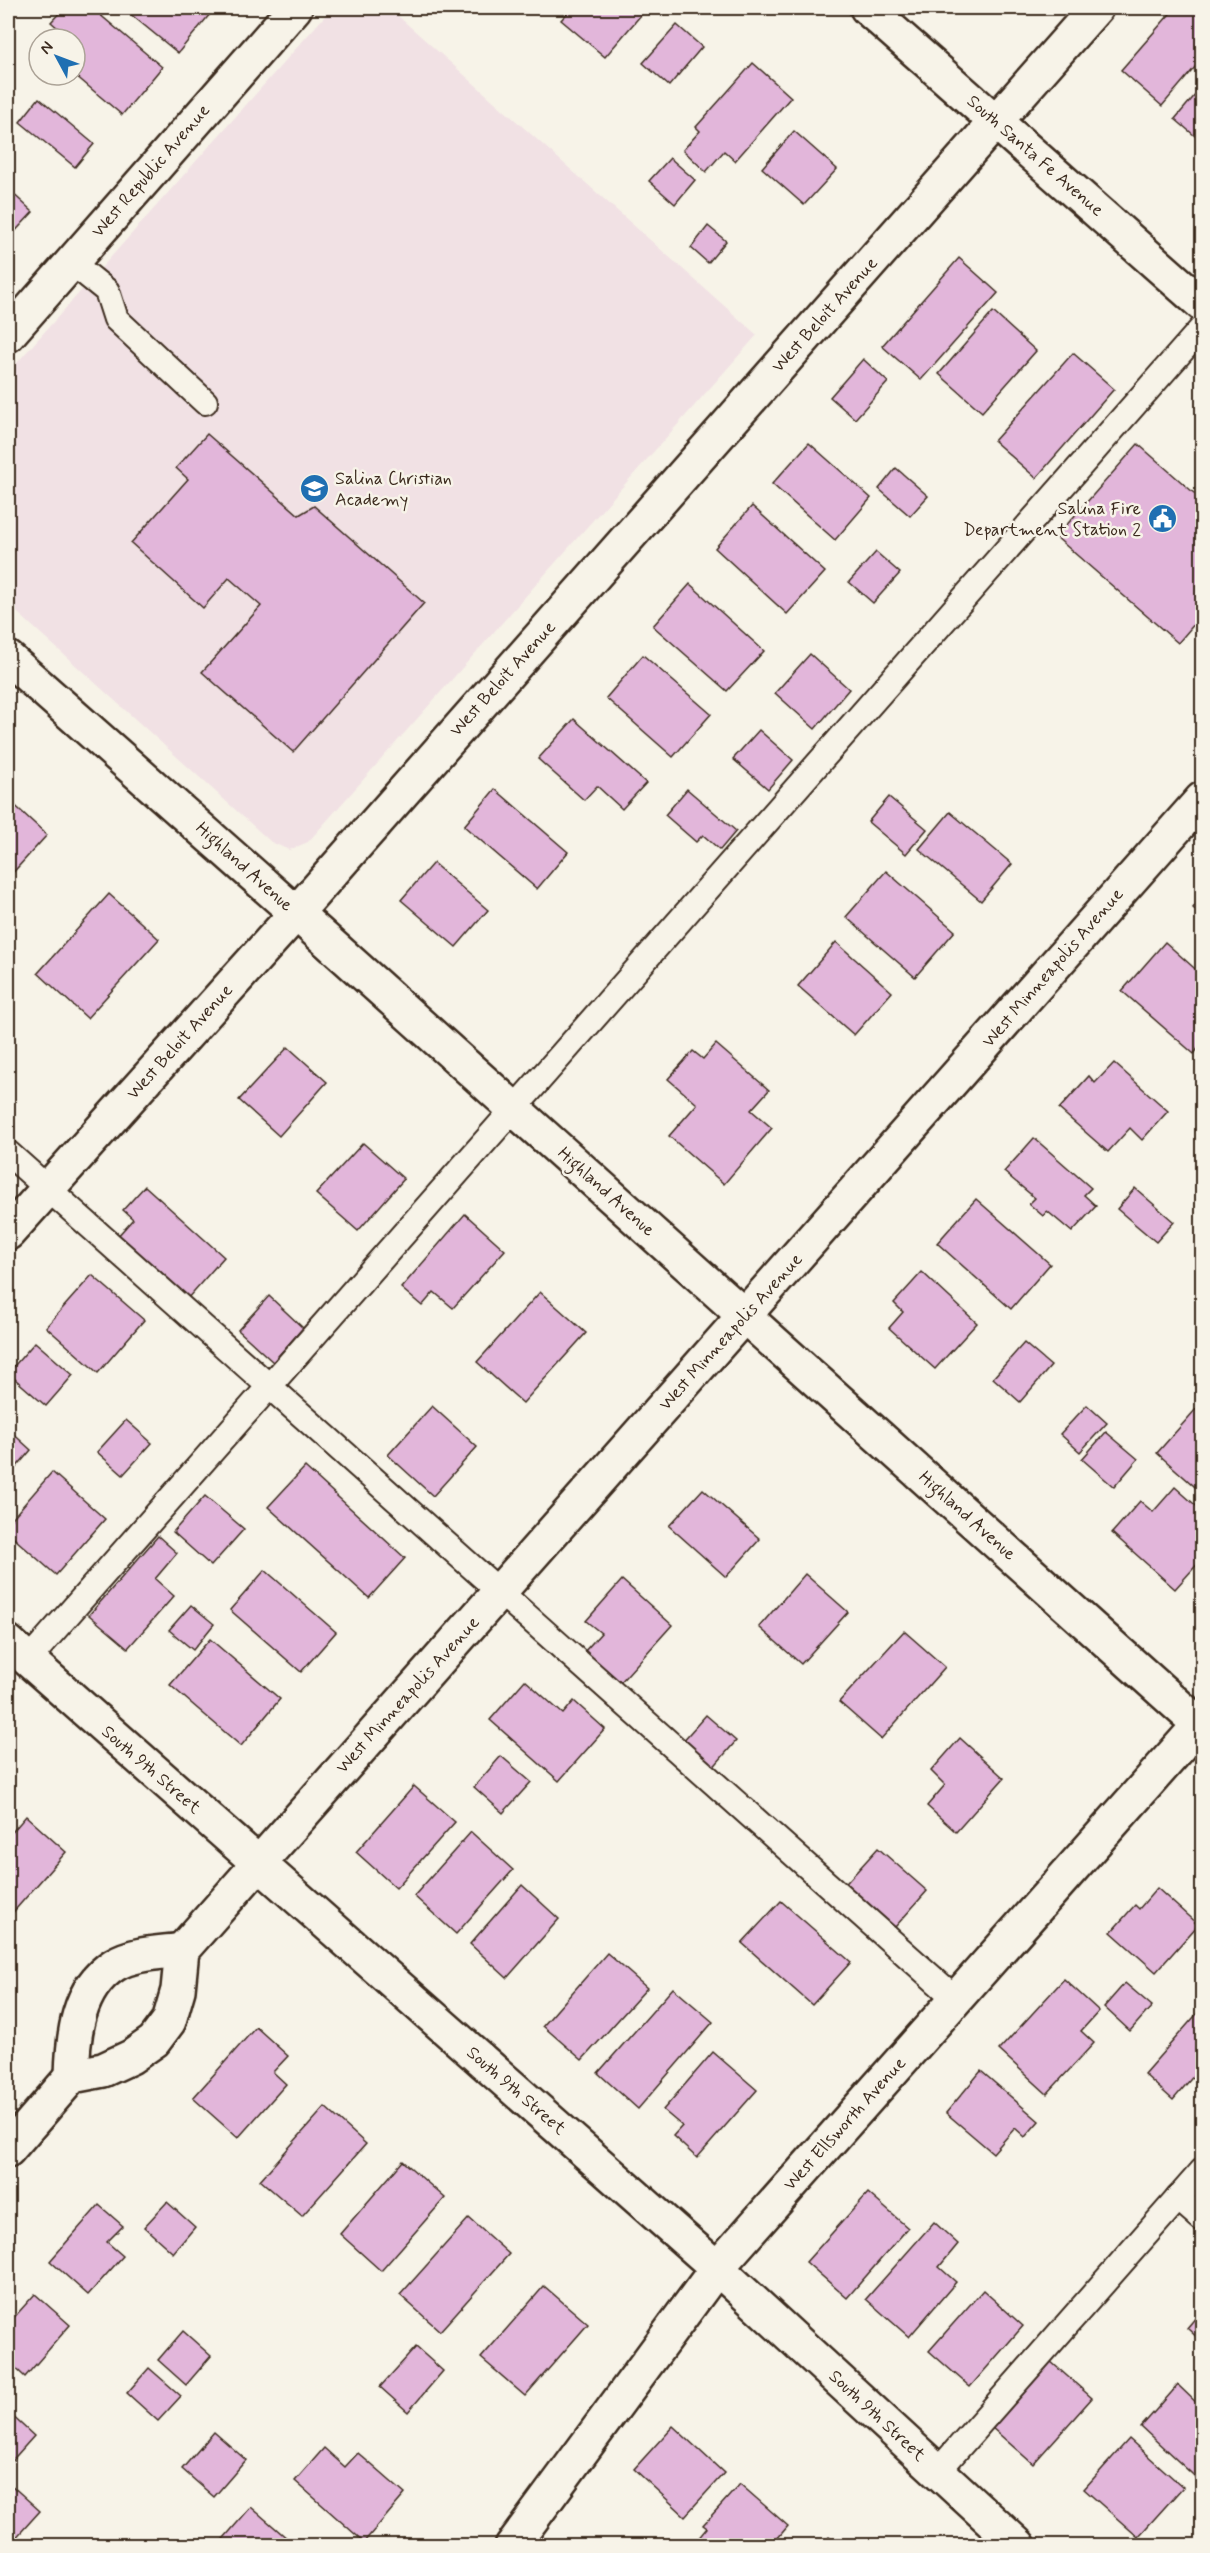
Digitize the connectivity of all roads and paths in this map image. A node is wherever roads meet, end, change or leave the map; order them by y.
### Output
1 (295, 8) edge
2 (867, 8) edge
3 (1096, 8) edge
4 (996, 122) junction
5 (71, 262) junction
6 (1203, 304) edge
7 (1203, 328) edge
8 (8, 335) edge
9 (205, 402) dead end
10 (8, 658) edge
11 (1203, 799) edge
12 (296, 913) junction
13 (514, 1109) junction
14 (8, 1153) edge
15 (47, 1189) junction
16 (8, 1233) edge
17 (745, 1317) junction
18 (269, 1387) junction
19 (500, 1592) junction
20 (18, 1651) edge
21 (1202, 1725) edge
22 (258, 1863) junction
23 (182, 1950) junction
24 (956, 1999) junction
25 (72, 2076) junction
26 (8, 2150) edge
27 (1203, 2170) edge
28 (1178, 2198) junction
29 (1203, 2219) edge
30 (717, 2268) junction
31 (938, 2471) junction
32 (512, 2546) edge
33 (1019, 2546) edge

1 - 5 street, West Republic Avenue
2 - 4 street, South Santa Fe Avenue
3 - 4 street, West Beloit Avenue
4 - 6 street, South Santa Fe Avenue
4 - 12 street, West Beloit Avenue
5 - 8 street, West Republic Avenue
5 - 9 lane
7 - 13 lane
10 - 12 street, Highland Avenue
11 - 17 street, West Minneapolis Avenue
12 - 13 street, Highland Avenue
12 - 15 street, West Beloit Avenue
13 - 17 street, Highland Avenue
13 - 18 lane
14 - 15 lane
15 - 16 street, West Beloit Avenue
15 - 18 lane
17 - 19 street, West Minneapolis Avenue
17 - 21 street, Highland Avenue
18 - 19 lane
18 - 20 lane
19 - 22 street, West Minneapolis Avenue
19 - 24 lane
20 - 22 street, South 9th Street
21 - 24 street, West Ellsworth Avenue
22 - 23 street, West Minneapolis Avenue
22 - 30 street, South 9th Street
23 - 25 street
23 - 25 street
24 - 30 street, West Ellsworth Avenue
25 - 26 street
27 - 28 lane
28 - 29 lane
28 - 31 lane
30 - 31 street, South 9th Street
30 - 32 street, West Ellsworth Avenue
31 - 33 street, South 9th Street

